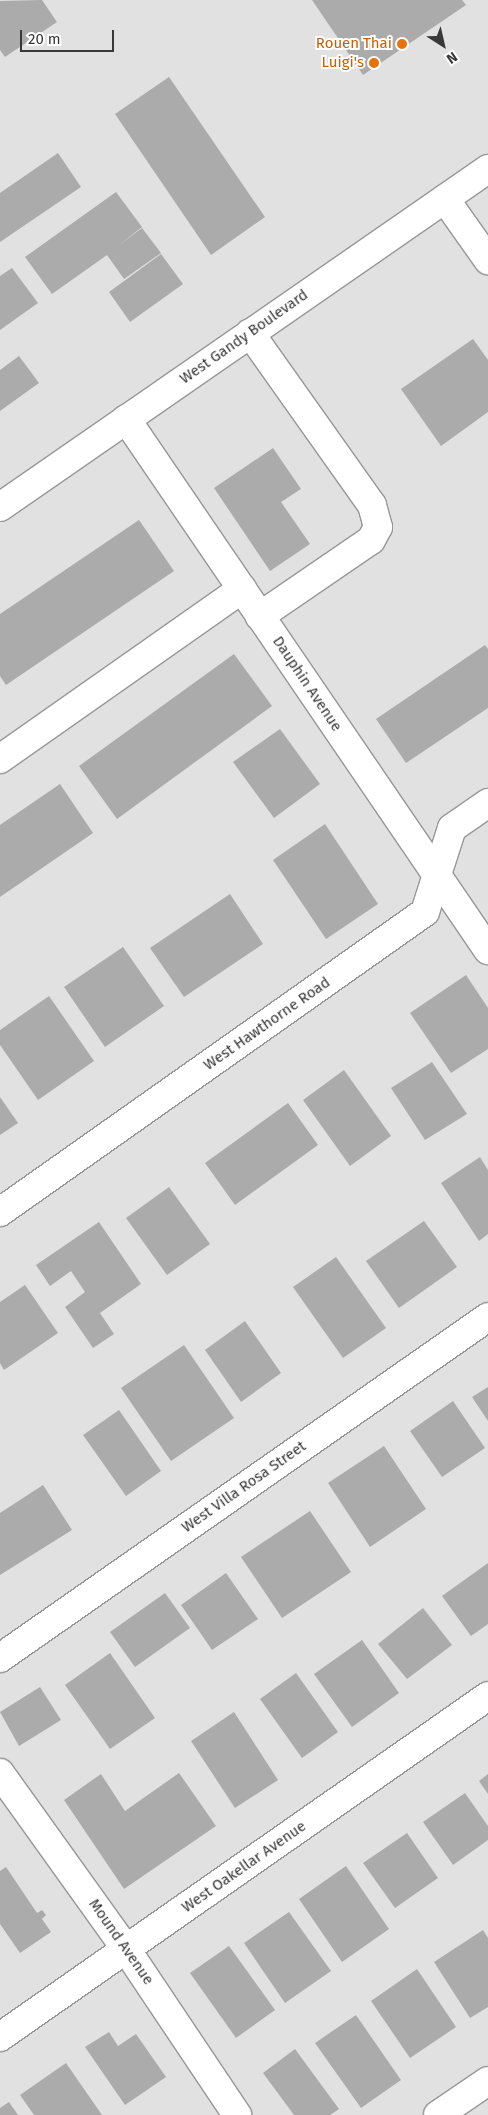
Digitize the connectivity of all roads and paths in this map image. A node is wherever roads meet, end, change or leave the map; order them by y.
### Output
1 (488, 169) edge
2 (444, 199) junction
3 (488, 260) edge
4 (250, 333) junction
5 (126, 419) junction
6 (0, 507) edge
7 (242, 589) junction
8 (260, 616) junction
9 (0, 759) edge
10 (488, 803) edge
11 (436, 874) junction
12 (488, 950) edge
13 (0, 1212) edge
14 (488, 1317) edge
15 (0, 1658) edge
16 (488, 1696) edge
17 (0, 1773) edge
18 (126, 1949) junction
19 (0, 2037) edge
20 (488, 2080) edge
21 (237, 2115) edge
22 (438, 2115) edge

1 - 2 street, West Gandy Boulevard
2 - 3 street
2 - 4 street, West Gandy Boulevard
4 - 5 street, West Gandy Boulevard
4 - 8 street
5 - 6 street, West Gandy Boulevard
5 - 7 street, Dauphin Avenue
7 - 8 street, Dauphin Avenue
7 - 9 street
8 - 11 street, Dauphin Avenue
10 - 11 street, West Hawthorne Road
11 - 12 street, Dauphin Avenue
11 - 13 street, West Hawthorne Road
14 - 15 street, West Villa Rosa Street
16 - 18 street, West Oakellar Avenue
17 - 18 street, Mound Avenue
18 - 19 street, West Oakellar Avenue
18 - 21 street, Mound Avenue
20 - 22 street

